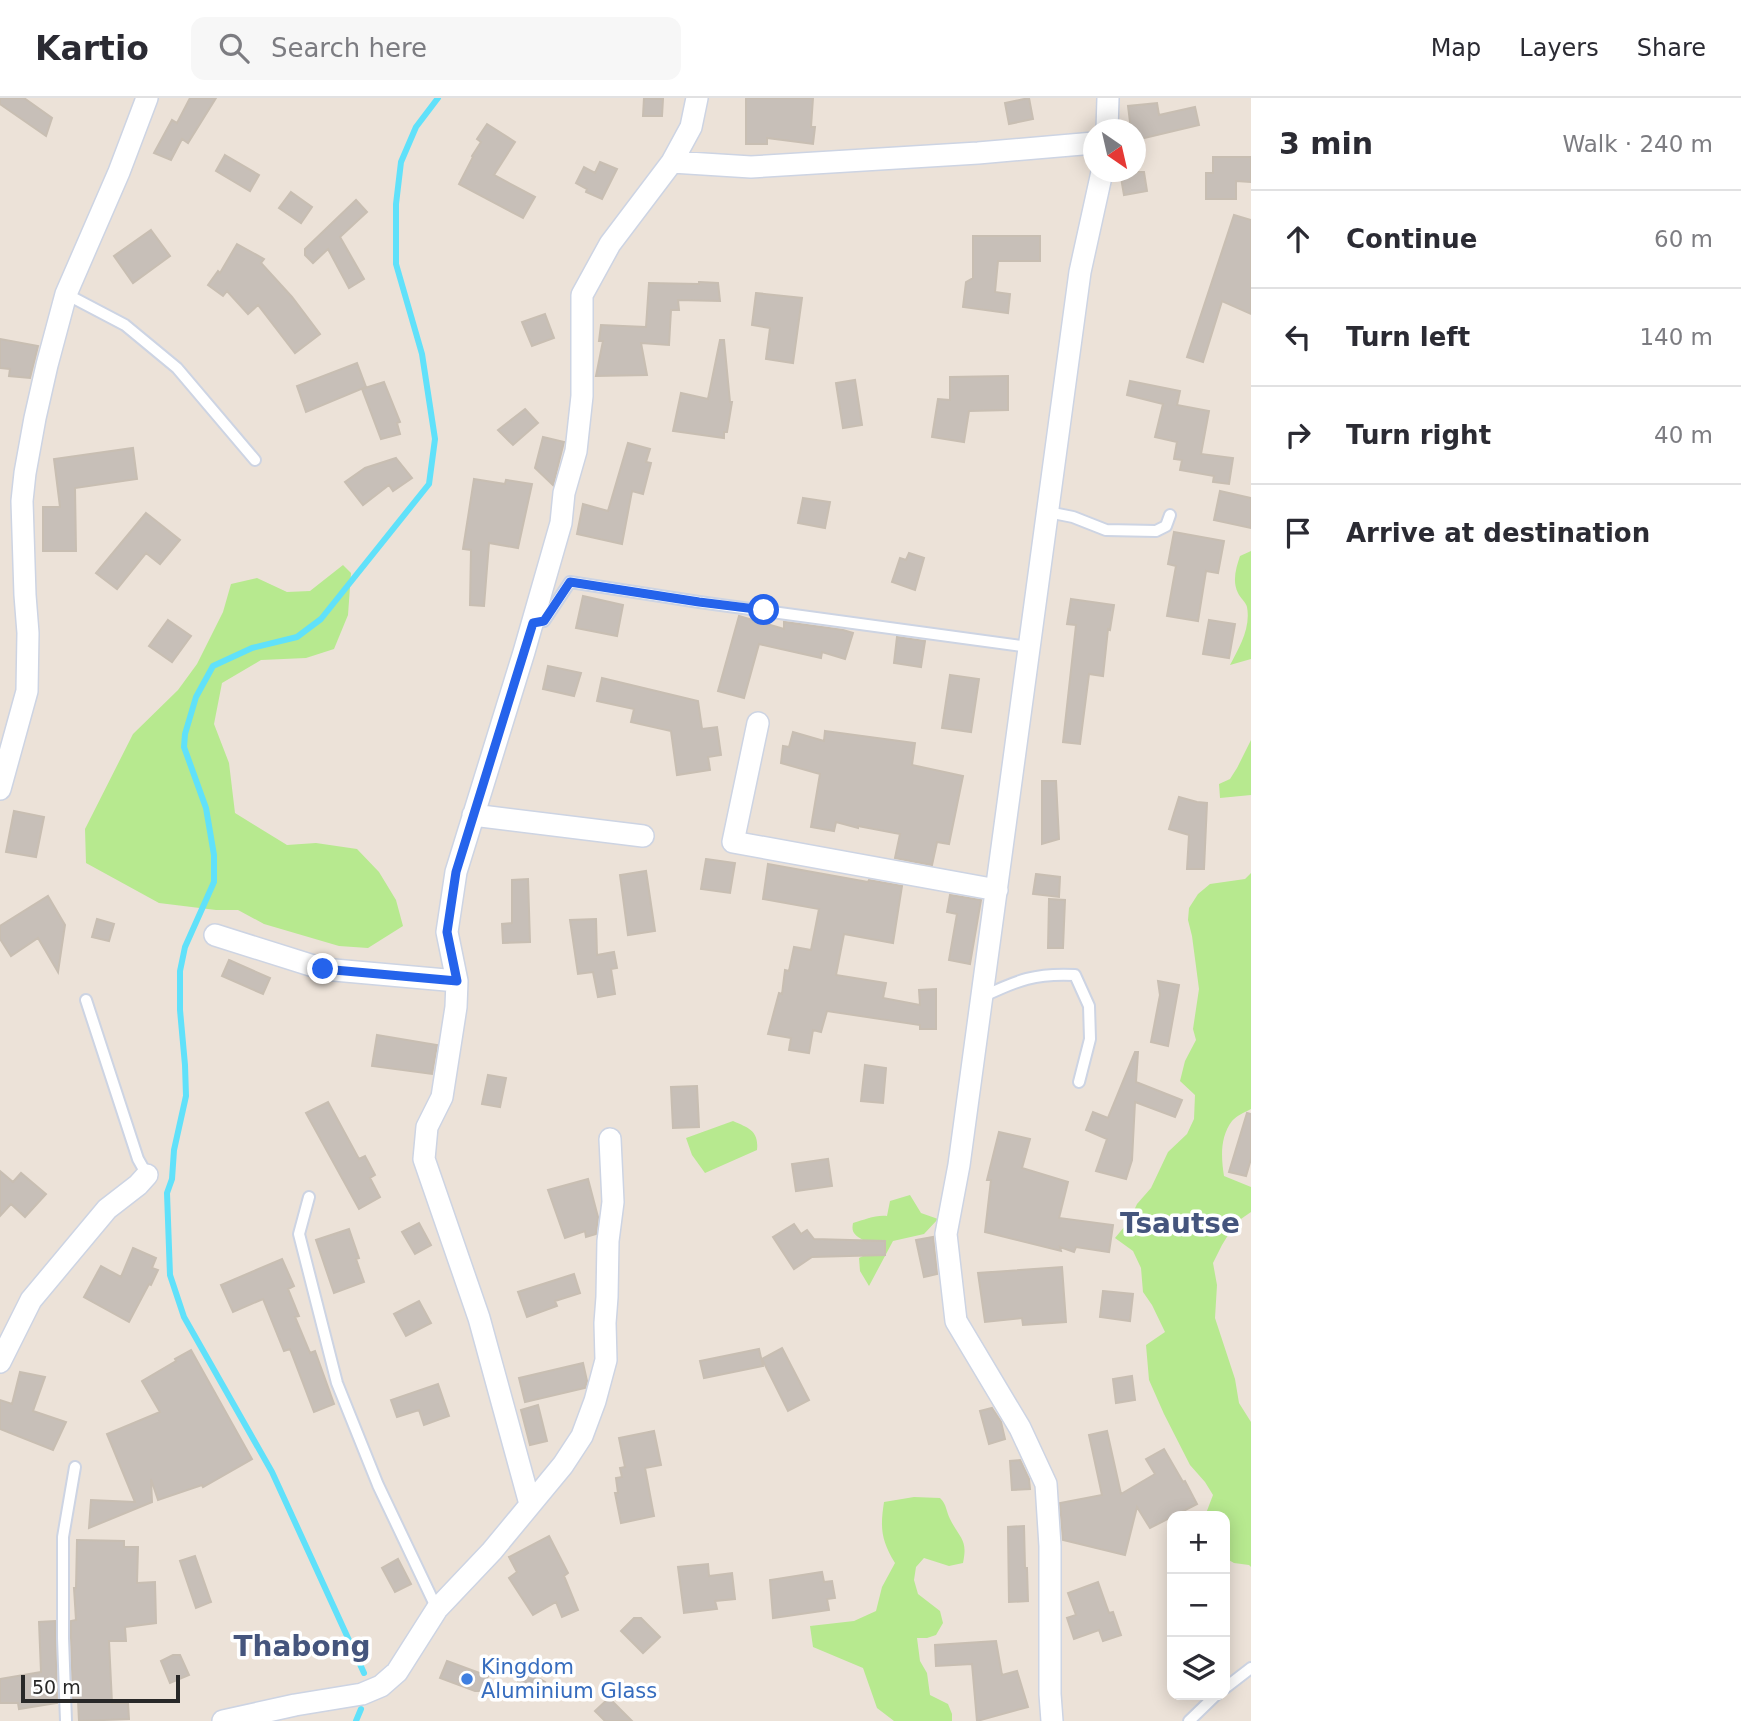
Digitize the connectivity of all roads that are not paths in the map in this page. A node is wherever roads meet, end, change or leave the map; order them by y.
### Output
1 (148, 98) edge
2 (697, 98) edge
3 (1108, 98) edge
4 (1107, 119) edge
5 (1083, 144) edge
6 (672, 162) junction
7 (1100, 182) edge
8 (66, 294) junction
9 (255, 460) dead end
10 (1048, 512) junction
11 (1170, 515) dead end
12 (533, 623) junction
13 (1029, 647) junction
14 (758, 723) dead end
15 (0, 789) edge
16 (473, 815) junction
17 (643, 836) dead end
18 (997, 890) junction
19 (215, 935) dead end
20 (457, 981) junction
21 (982, 997) junction
22 (86, 1000) dead end
23 (1079, 1082) dead end
24 (610, 1139) dead end
25 (147, 1175) joint
26 (309, 1198) dead end
27 (0, 1362) edge
28 (75, 1467) dead end
29 (530, 1504) junction
30 (437, 1609) junction
31 (1251, 1668) edge
32 (1230, 1684) edge
33 (1211, 1700) edge
34 (66, 1721) edge
35 (223, 1721) edge
36 (1052, 1721) edge
37 (1189, 1721) edge

1 - 8 street
2 - 6 street
3 - 4 street
5 - 6 street
6 - 12 street
7 - 10 street
8 - 9 lane
8 - 15 street
10 - 11 lane
10 - 13 street
12 - 13 lane
12 - 16 street
13 - 18 street
14 - 18 street
16 - 17 street
16 - 20 street
18 - 21 street
19 - 20 street
20 - 29 street
21 - 23 lane
21 - 36 street
22 - 25 lane
24 - 29 street
25 - 27 street
26 - 30 lane
28 - 34 lane
29 - 30 street
30 - 35 street
31 - 32 lane
33 - 37 lane

